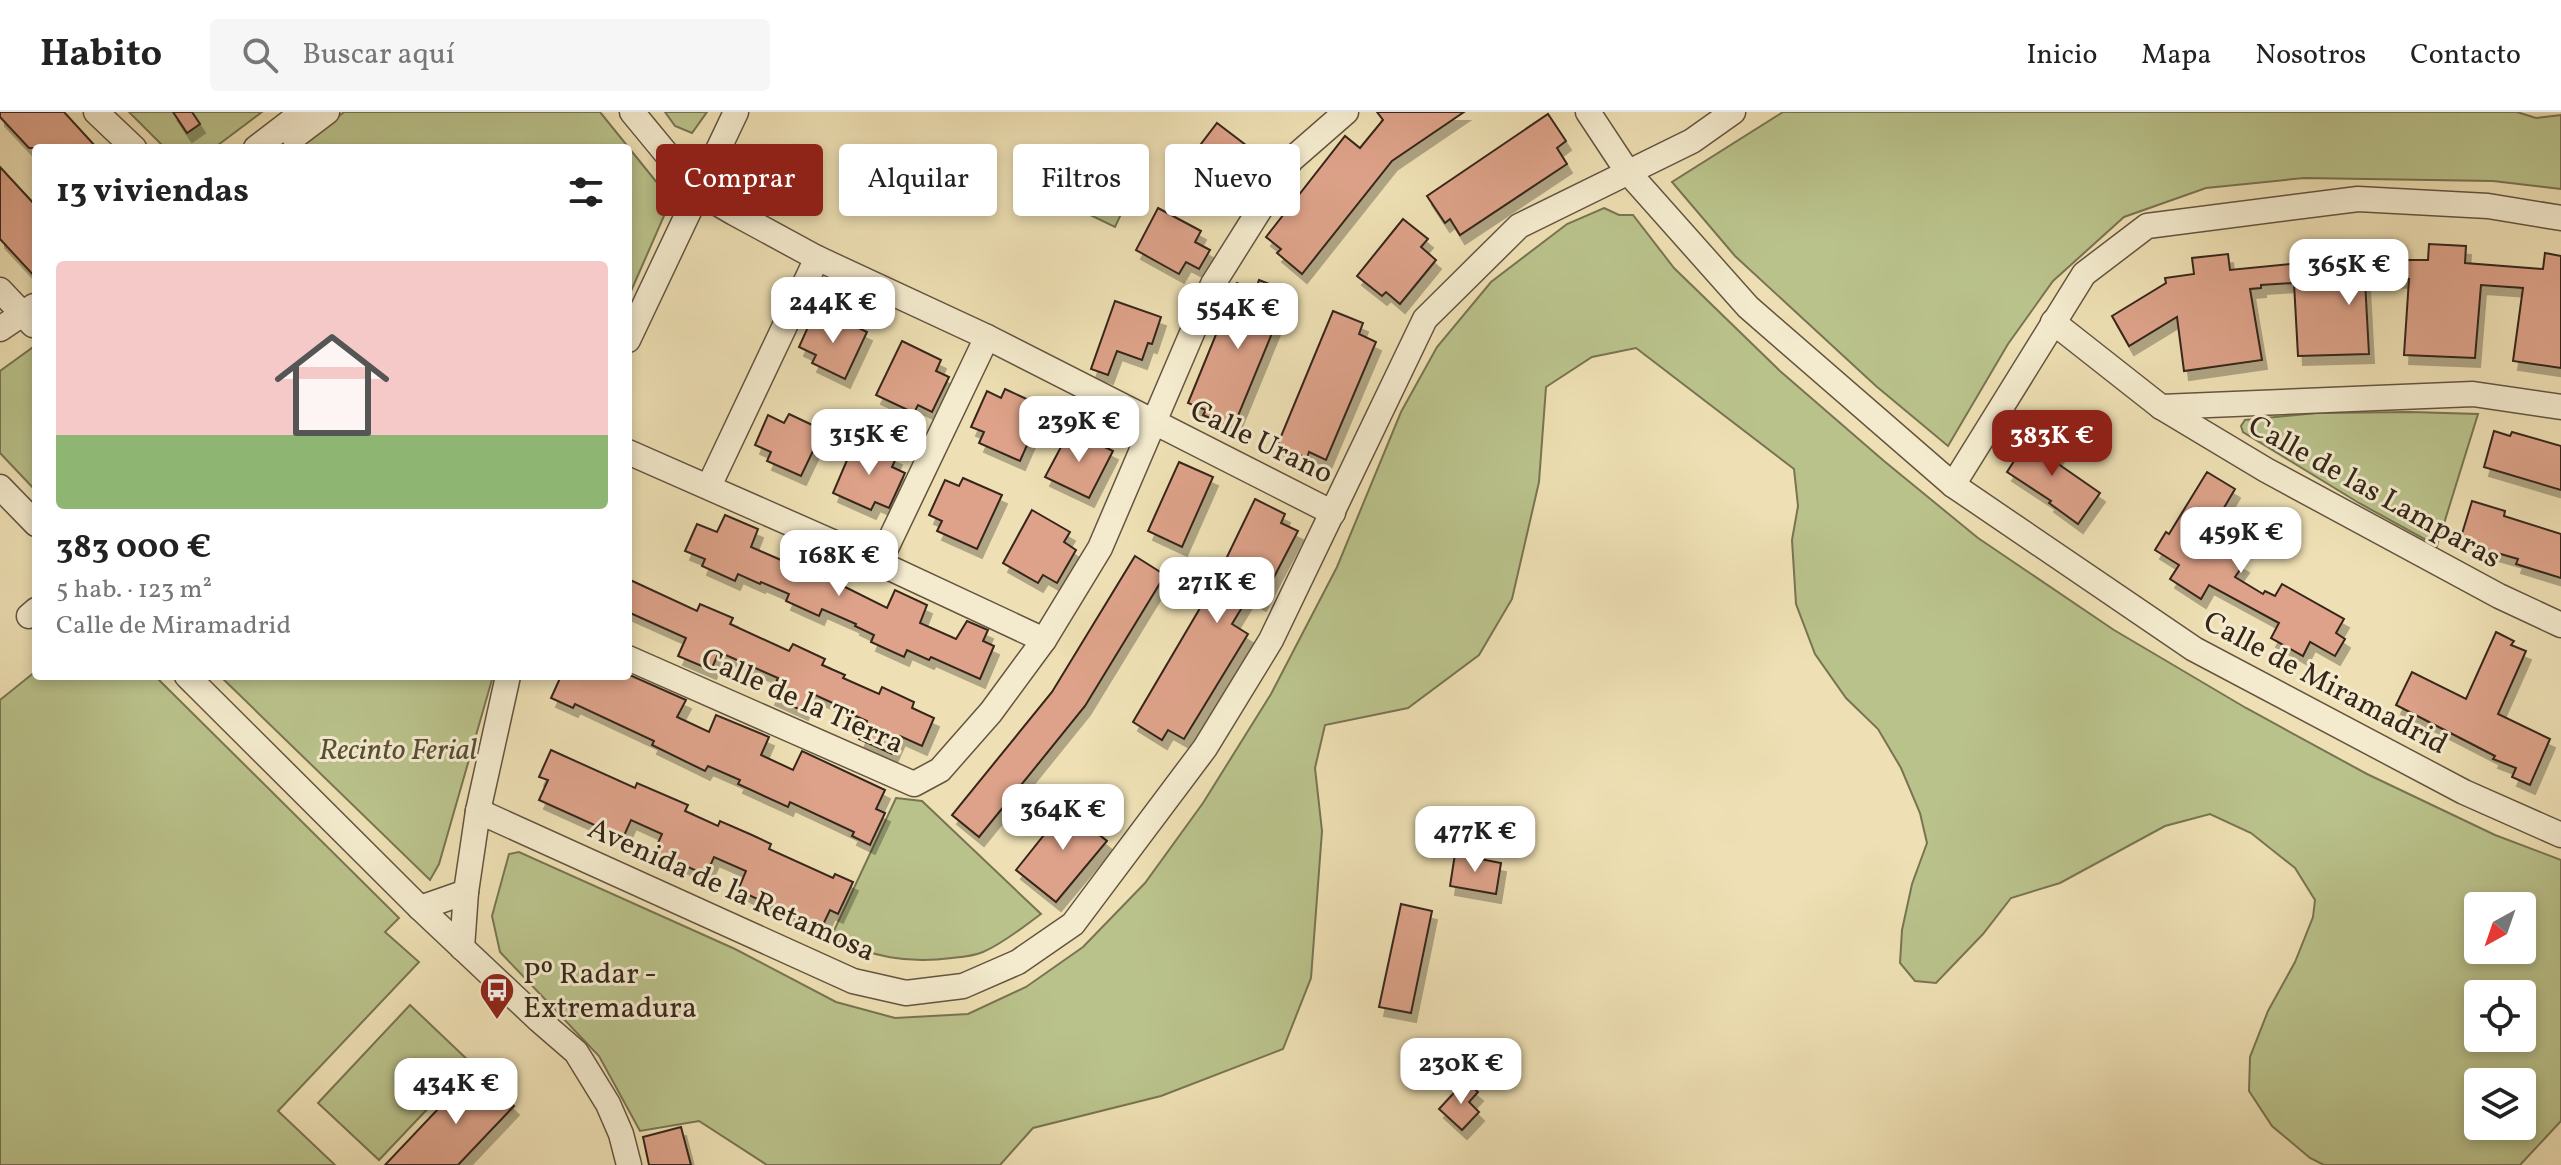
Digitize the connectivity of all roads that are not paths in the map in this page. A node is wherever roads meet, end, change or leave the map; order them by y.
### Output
1 (96, 112) edge
2 (303, 112) edge
3 (327, 112) edge
4 (632, 112) edge
5 (736, 112) edge
6 (1346, 112) edge
7 (1588, 112) edge
8 (1733, 112) edge
9 (130, 144) edge
10 (261, 144) edge
11 (284, 144) edge
12 (658, 144) edge
13 (721, 144) edge
14 (1627, 171) junction
15 (687, 216) edge
16 (741, 216) edge
17 (2561, 218) edge
18 (817, 258) junction
19 (0, 290) edge
20 (32, 317) edge
21 (2053, 322) junction
22 (0, 329) edge
23 (632, 332) edge
24 (987, 337) junction
25 (0, 346) edge
26 (2161, 407) junction
27 (2561, 407) edge
28 (1154, 424) junction
29 (632, 454) edge
30 (1953, 485) junction
31 (709, 486) junction
32 (0, 487) edge
33 (1333, 513) junction
34 (32, 520) edge
35 (879, 563) junction
36 (2561, 625) edge
37 (1044, 640) junction
38 (632, 660) edge
39 (191, 680) edge
40 (507, 680) edge
41 (478, 811) junction
42 (2561, 835) edge
43 (466, 892) junction
44 (420, 908) junction
45 (462, 948) junction
46 (629, 1165) edge

1 - 9 street
2 - 10 street
3 - 11 street
4 - 12 street, Calle Urano
5 - 13 street
6 - 28 street, Calle de la Tierra
7 - 14 street, Calle de Miramadrid
8 - 14 street, Avenida de la Retamosa
14 - 30 street, Calle de Miramadrid
14 - 33 street, Avenida de la Retamosa
15 - 23 street
16 - 18 street, Calle Urano
17 - 21 street
18 - 24 street, Calle Urano
18 - 31 street
19 - 20 street
20 - 22 street
20 - 25 street
21 - 26 street, Calle de las Lamparas
21 - 30 street
24 - 28 street, Calle Urano
24 - 35 street
26 - 27 street, Calle de las Lamparas
26 - 36 street, Calle de las Lamparas
28 - 33 street, Calle Urano
28 - 37 street, Calle de la Tierra
29 - 31 street
30 - 42 street, Calle de Miramadrid
31 - 35 street
32 - 34 street
33 - 41 street, Avenida de la Retamosa
35 - 37 street
37 - 38 street, Calle de la Tierra
39 - 44 street
40 - 41 street
41 - 43 street
43 - 44 street
43 - 45 street
44 - 45 street
45 - 46 street

